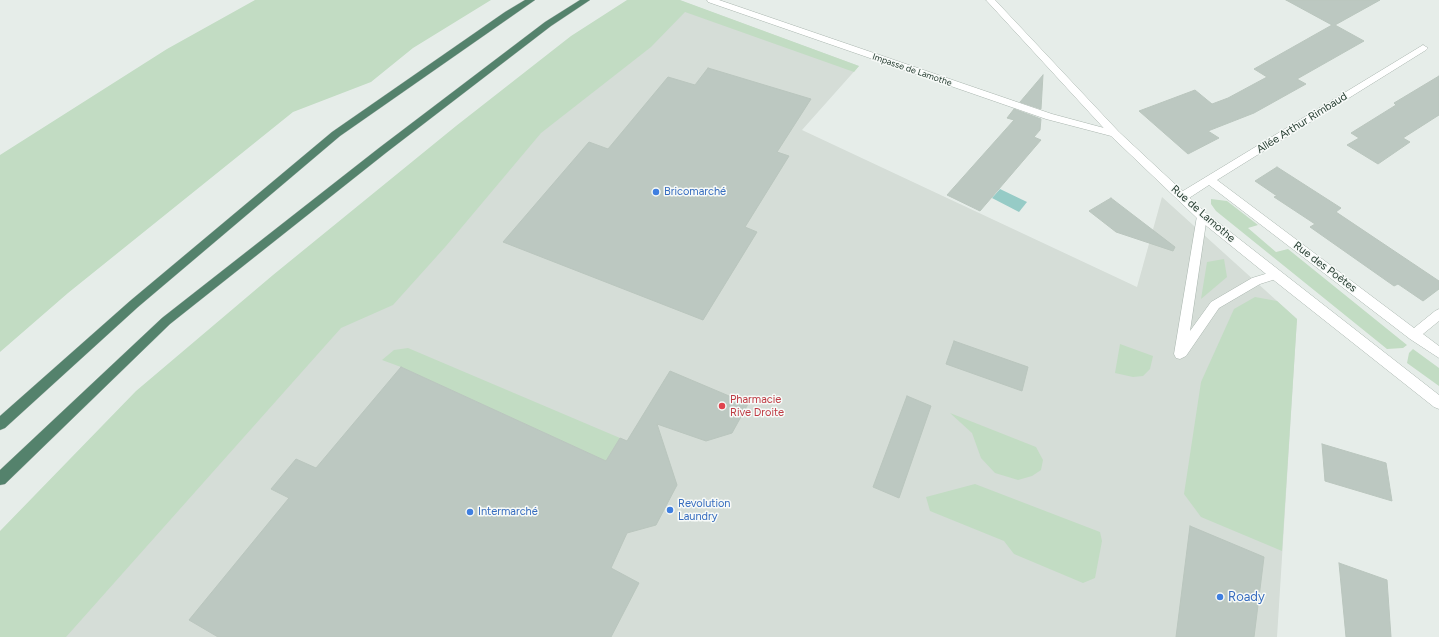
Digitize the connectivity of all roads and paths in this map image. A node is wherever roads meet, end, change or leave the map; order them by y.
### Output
1 (531, 0) edge
2 (586, 0) edge
3 (711, 0) edge
4 (990, 0) edge
5 (1423, 48) dead end
6 (1115, 134) junction
7 (1211, 180) junction
8 (1182, 197) junction
9 (1202, 216) junction
10 (1275, 276) junction
11 (1439, 314) edge
12 (1414, 335) junction
13 (1439, 353) edge
14 (1439, 403) edge
15 (0, 424) edge
16 (0, 480) edge

1 - 15 highway
2 - 16 highway
3 - 6 street, Impasse de Lamothe
4 - 6 street, Rue de Lamothe
5 - 7 street, Allée Arthur Rimbaud
6 - 8 street, Rue de Lamothe
7 - 8 street, Allée Arthur Rimbaud
7 - 12 street, Rue des Poètes
8 - 9 street, Rue de Lamothe
9 - 10 street, Rue de Lamothe
9 - 10 street
10 - 14 street, Rue de Lamothe
11 - 12 street
12 - 13 street, Rue des Poètes

